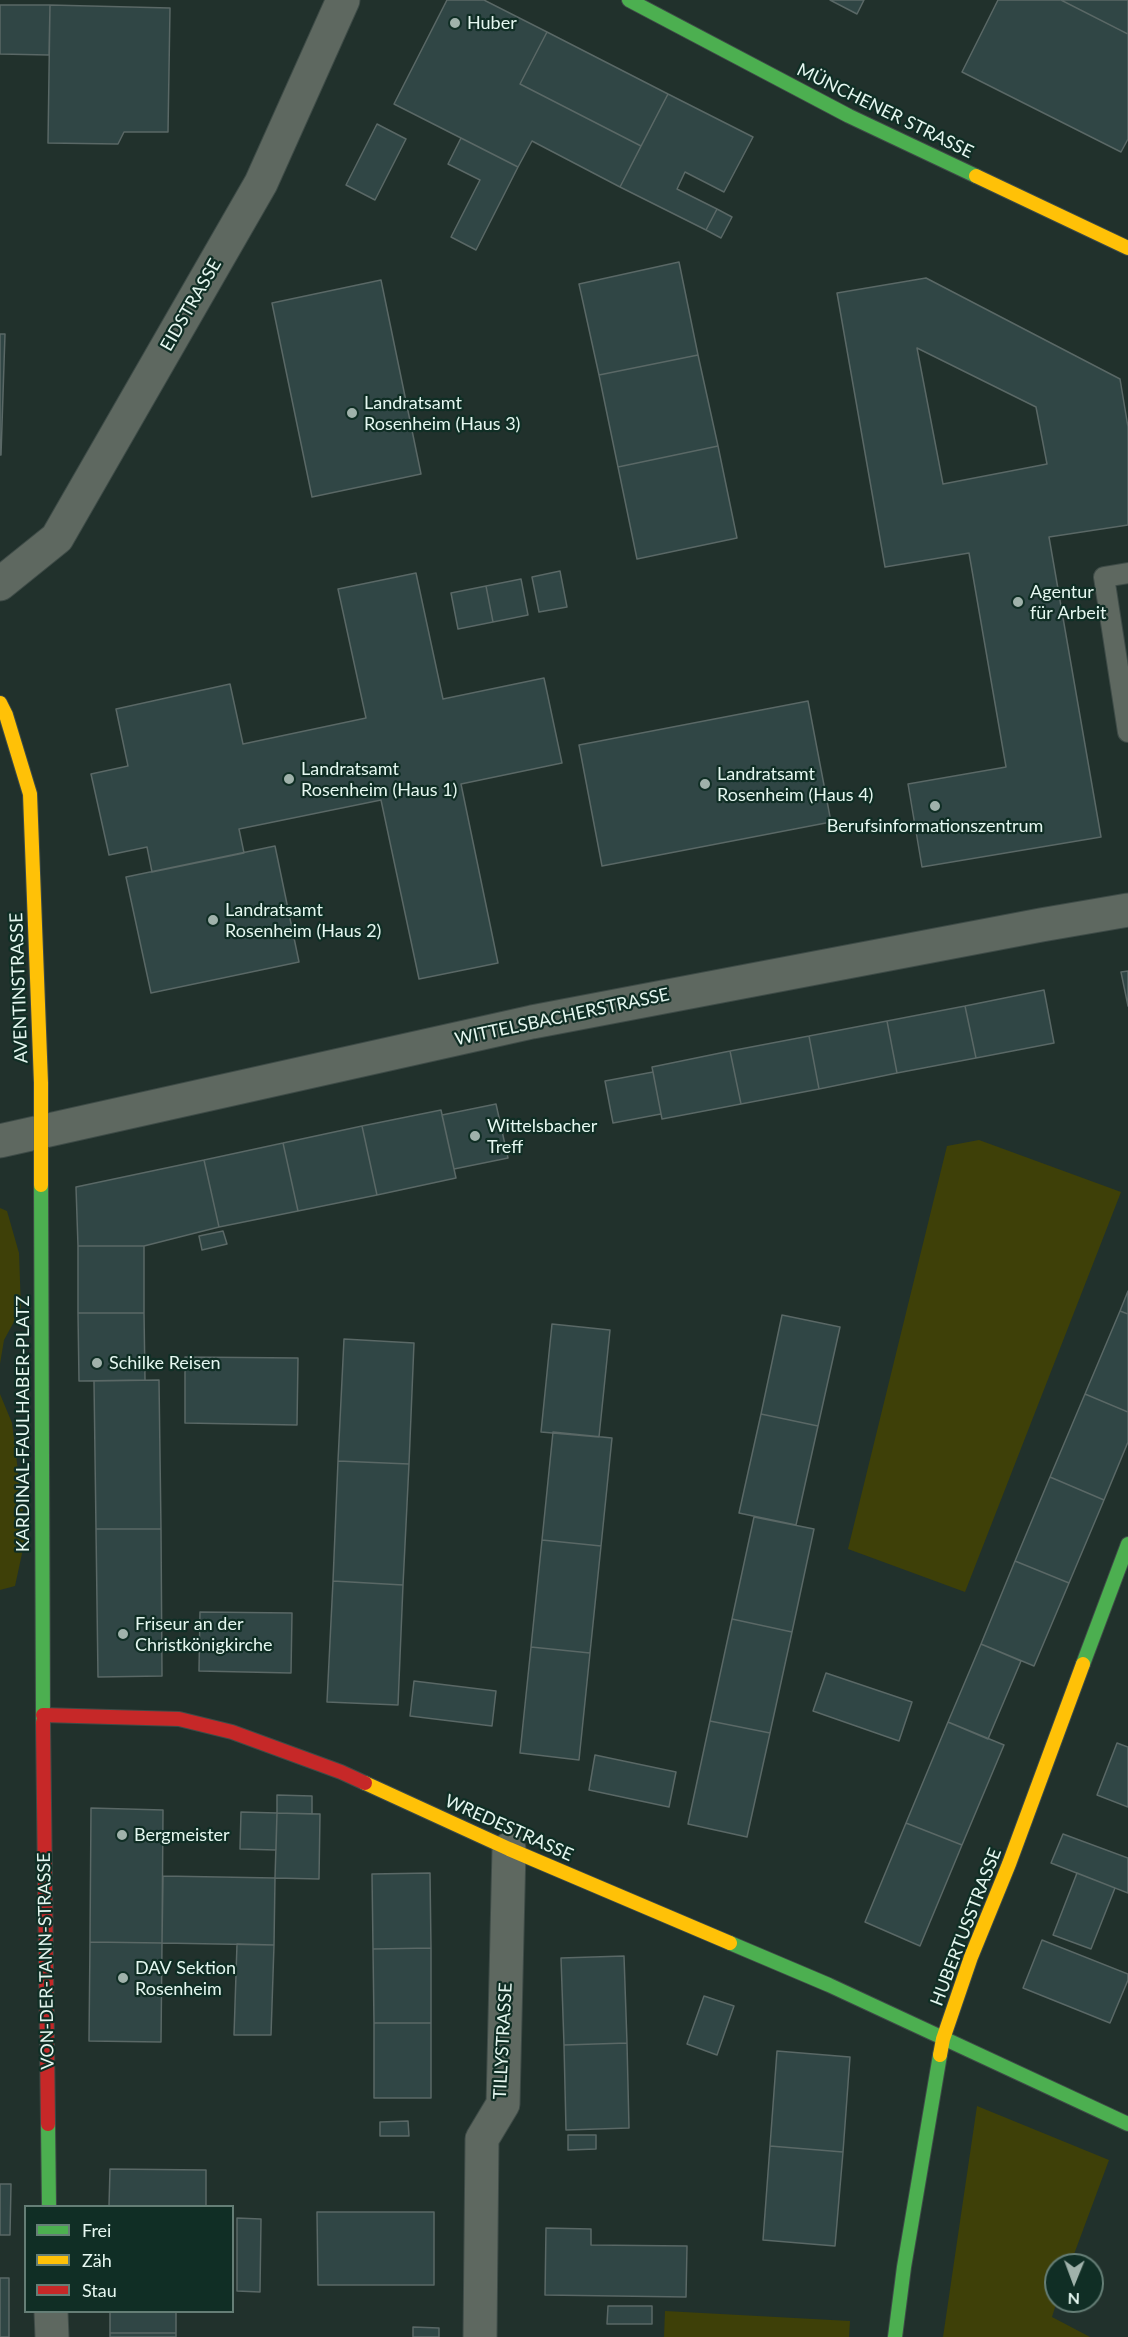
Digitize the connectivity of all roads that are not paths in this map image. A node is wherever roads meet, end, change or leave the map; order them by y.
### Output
1 (343, 0) edge
2 (629, 0) edge
3 (1128, 248) edge
4 (1128, 573) edge
5 (0, 584) edge
6 (0, 703) edge
7 (1128, 732) edge
8 (1128, 910) edge
9 (41, 1132) junction
10 (0, 1141) edge
11 (1128, 1544) edge
12 (44, 1715) junction
13 (509, 1849) junction
14 (943, 2039) junction
15 (1128, 2124) edge
16 (49, 2205) edge
17 (51, 2313) edge
18 (52, 2337) edge
19 (480, 2337) edge
20 (895, 2337) edge

1 - 5 street, EIDSTRASSE
2 - 3 street, MÜNCHENER STRASSE
4 - 7 lane
6 - 9 street, AVENTINSTRASSE
8 - 9 street, WITTELSBACHERSTRASSE
9 - 10 street, WITTELSBACHERSTRASSE
9 - 12 street, KARDINAL-FAULHABER-PLATZ
11 - 14 street, HUBERTUSSTRASSE
12 - 13 street, WREDESTRASSE
12 - 16 street, VON-DER-TANN-STRASSE
13 - 14 street, WREDESTRASSE
13 - 19 street, TILLYSTRASSE
14 - 15 street, WREDESTRASSE
14 - 20 street, HUBERTUSSTRASSE
17 - 18 street

